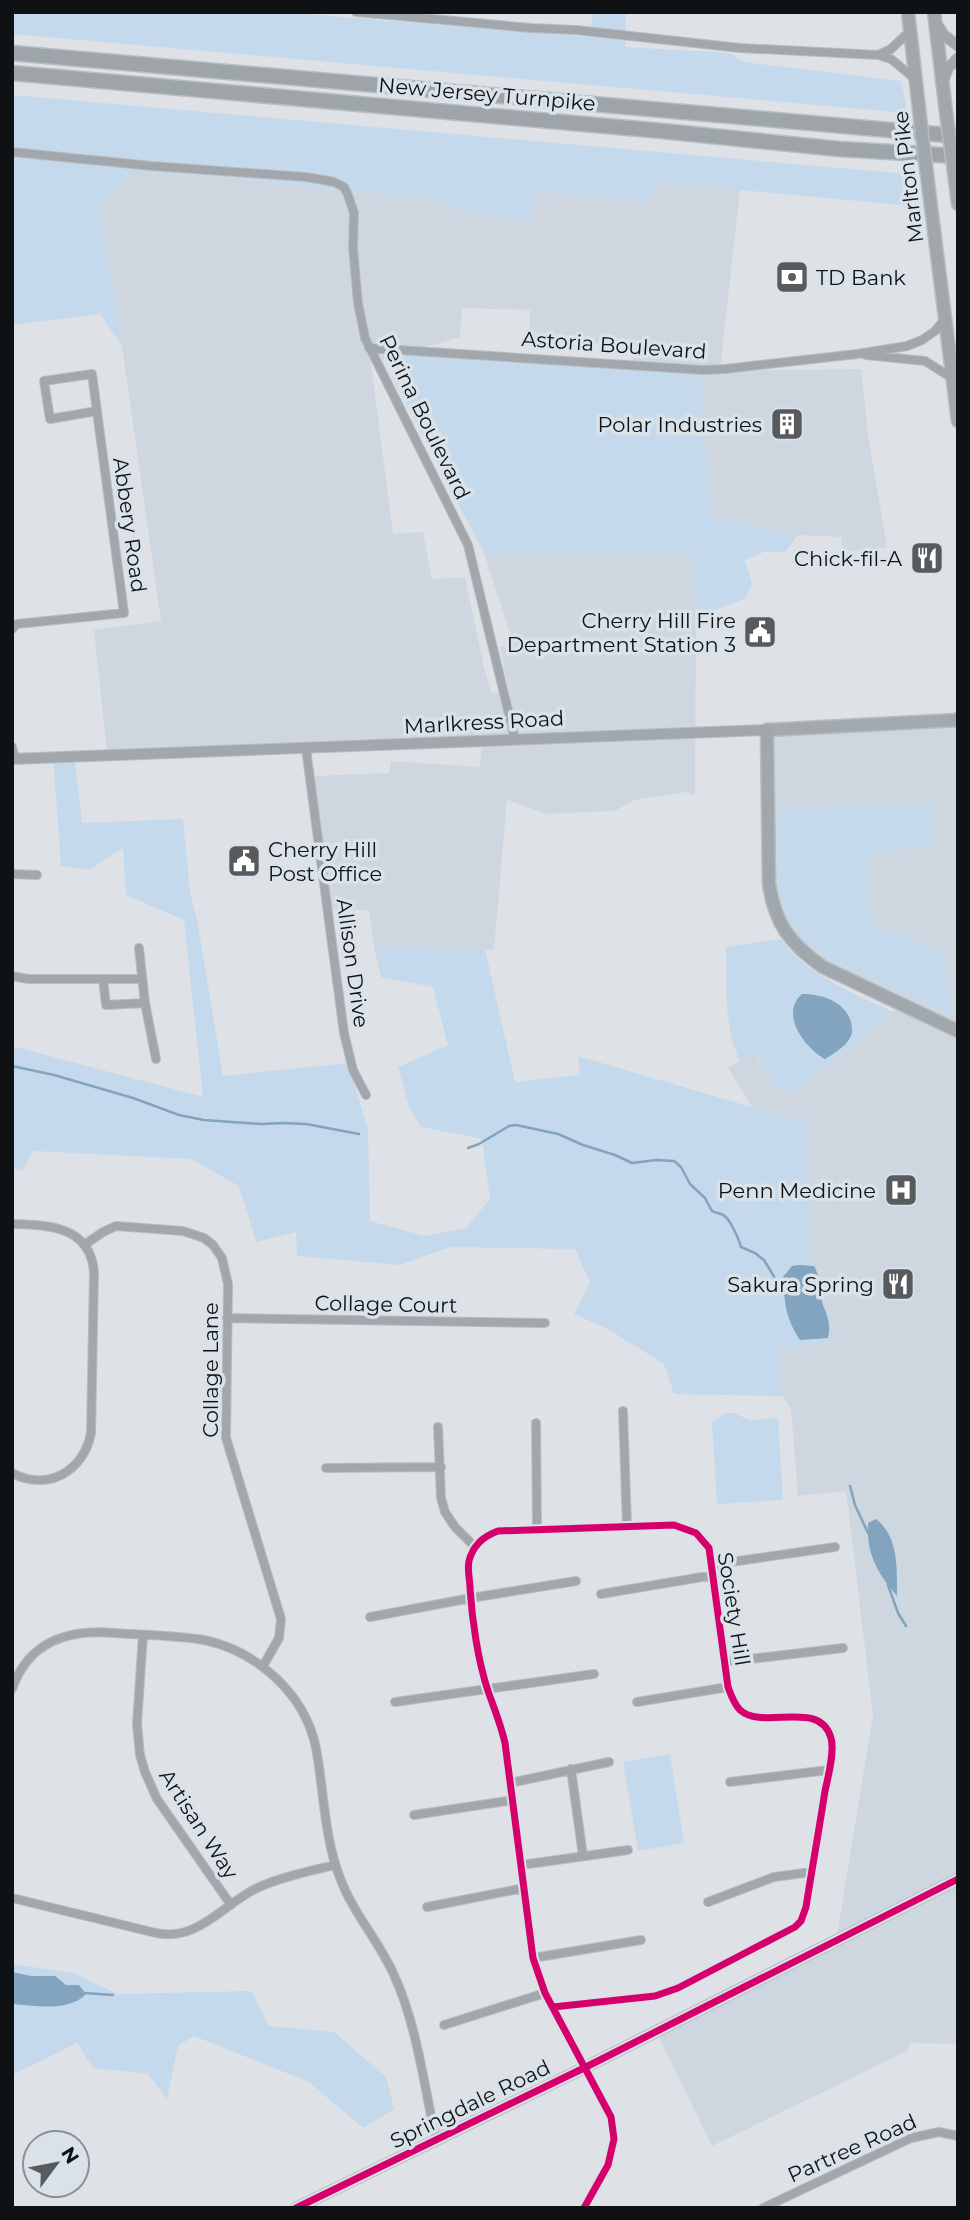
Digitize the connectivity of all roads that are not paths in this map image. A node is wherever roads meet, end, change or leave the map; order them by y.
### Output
1 (356, 12) edge
2 (908, 12) edge
3 (934, 14) edge
4 (910, 31) junction
5 (958, 46) edge
6 (12, 53) edge
7 (878, 55) junction
8 (958, 58) edge
9 (12, 73) edge
10 (916, 80) junction
11 (942, 86) junction
12 (958, 136) edge
13 (12, 152) edge
14 (958, 156) edge
15 (958, 204) edge
16 (945, 319) junction
17 (369, 348) junction
18 (856, 355) junction
19 (952, 378) junction
20 (97, 411) junction
21 (958, 421) edge
22 (12, 629) edge
23 (957, 720) edge
24 (767, 730) junction
25 (515, 739) junction
26 (12, 747) edge
27 (306, 749) junction
28 (14, 759) edge
29 (12, 874) edge
30 (37, 875) dead end
31 (139, 948) dead end
32 (12, 976) edge
33 (103, 979) junction
34 (142, 979) junction
35 (145, 1003) junction
36 (958, 1031) edge
37 (156, 1059) dead end
38 (366, 1096) dead end
39 (12, 1224) edge
40 (84, 1245) junction
41 (227, 1318) junction
42 (545, 1323) dead end
43 (623, 1411) dead end
44 (536, 1423) dead end
45 (438, 1427) dead end
46 (441, 1467) junction
47 (326, 1468) dead end
48 (12, 1473) edge
49 (627, 1526) junction
50 (537, 1529) junction
51 (475, 1547) junction
52 (835, 1547) dead end
53 (714, 1576) junction
54 (576, 1581) dead end
55 (601, 1594) dead end
56 (471, 1598) junction
57 (370, 1618) dead end
58 (143, 1635) junction
59 (843, 1648) dead end
60 (725, 1662) junction
61 (262, 1667) junction
62 (594, 1674) dead end
63 (728, 1687) junction
64 (12, 1689) edge
65 (488, 1689) junction
66 (396, 1702) dead end
67 (637, 1702) dead end
68 (609, 1762) dead end
69 (571, 1769) junction
70 (829, 1770) junction
71 (730, 1782) dead end
72 (510, 1783) junction
73 (513, 1800) junction
74 (414, 1815) dead end
75 (628, 1850) dead end
76 (583, 1856) junction
77 (335, 1865) junction
78 (521, 1865) junction
79 (812, 1872) junction
80 (958, 1879) edge
81 (524, 1888) junction
82 (12, 1898) edge
83 (708, 1902) dead end
84 (231, 1905) junction
85 (428, 1907) dead end
86 (641, 1940) dead end
87 (533, 1958) junction
88 (545, 1993) junction
89 (553, 2007) junction
90 (444, 2025) dead end
91 (584, 2068) junction
92 (958, 2136) edge
93 (436, 2139) junction
94 (296, 2208) edge
95 (584, 2208) edge
96 (763, 2208) edge

1 - 7 street
2 - 4 highway, Marlton Pike
3 - 5 street
3 - 11 highway
4 - 7 street
4 - 10 highway, Marlton Pike
6 - 12 highway, New Jersey Turnpike
7 - 10 street
8 - 11 street
9 - 14 highway, New Jersey Turnpike
10 - 16 highway, Marlton Pike, bridge
11 - 15 highway, bridge
13 - 17 street, Perina Boulevard
16 - 18 street, Astoria Boulevard
16 - 19 highway, Marlton Pike
17 - 18 street, Astoria Boulevard
17 - 25 street, Perina Boulevard
18 - 19 street, Astoria Boulevard
19 - 21 highway, Marlton Pike
20 - 20 street, Abbery Road
20 - 22 street, Abbery Road
23 - 24 main road, Marlkress Road
24 - 25 street, Marlkress Road
24 - 36 highway
25 - 27 street, Marlkress Road
26 - 28 street
27 - 28 street, Marlkress Road
27 - 38 street, Allison Drive
29 - 30 street
31 - 34 street
32 - 33 street
33 - 34 street
33 - 35 street
34 - 35 street
35 - 37 street
39 - 40 street
40 - 41 street, Collage Lane
40 - 48 street
41 - 42 street, Collage Court
41 - 61 street, Collage Lane
43 - 49 street
44 - 50 street
45 - 46 street
46 - 47 street
46 - 51 street
49 - 50 street, Society Hill
49 - 53 street, Society Hill
50 - 51 street, Society Hill
51 - 56 street
52 - 53 street
53 - 55 street
53 - 60 street, Society Hill
54 - 56 street
56 - 57 street
56 - 65 street
58 - 61 street
58 - 64 street
58 - 84 street, Artisan Way
59 - 60 street
60 - 63 street, Society Hill
61 - 77 street
62 - 65 street
63 - 67 street
63 - 70 street, Society Hill
65 - 66 street
65 - 72 street
68 - 69 street
69 - 72 street
69 - 76 street
70 - 71 street
70 - 79 street, Society Hill
72 - 73 street
73 - 74 street
73 - 78 street
75 - 76 street
76 - 78 street
77 - 84 street
77 - 93 street
78 - 81 street
79 - 83 street
79 - 89 street, Society Hill
80 - 91 main road, Springdale Road
81 - 85 street
81 - 87 street
82 - 84 street
86 - 87 street
87 - 88 street
88 - 89 street
88 - 90 street
89 - 91 street
91 - 93 main road, Springdale Road
91 - 95 street
92 - 96 street, Partree Road
93 - 94 main road, Springdale Road

